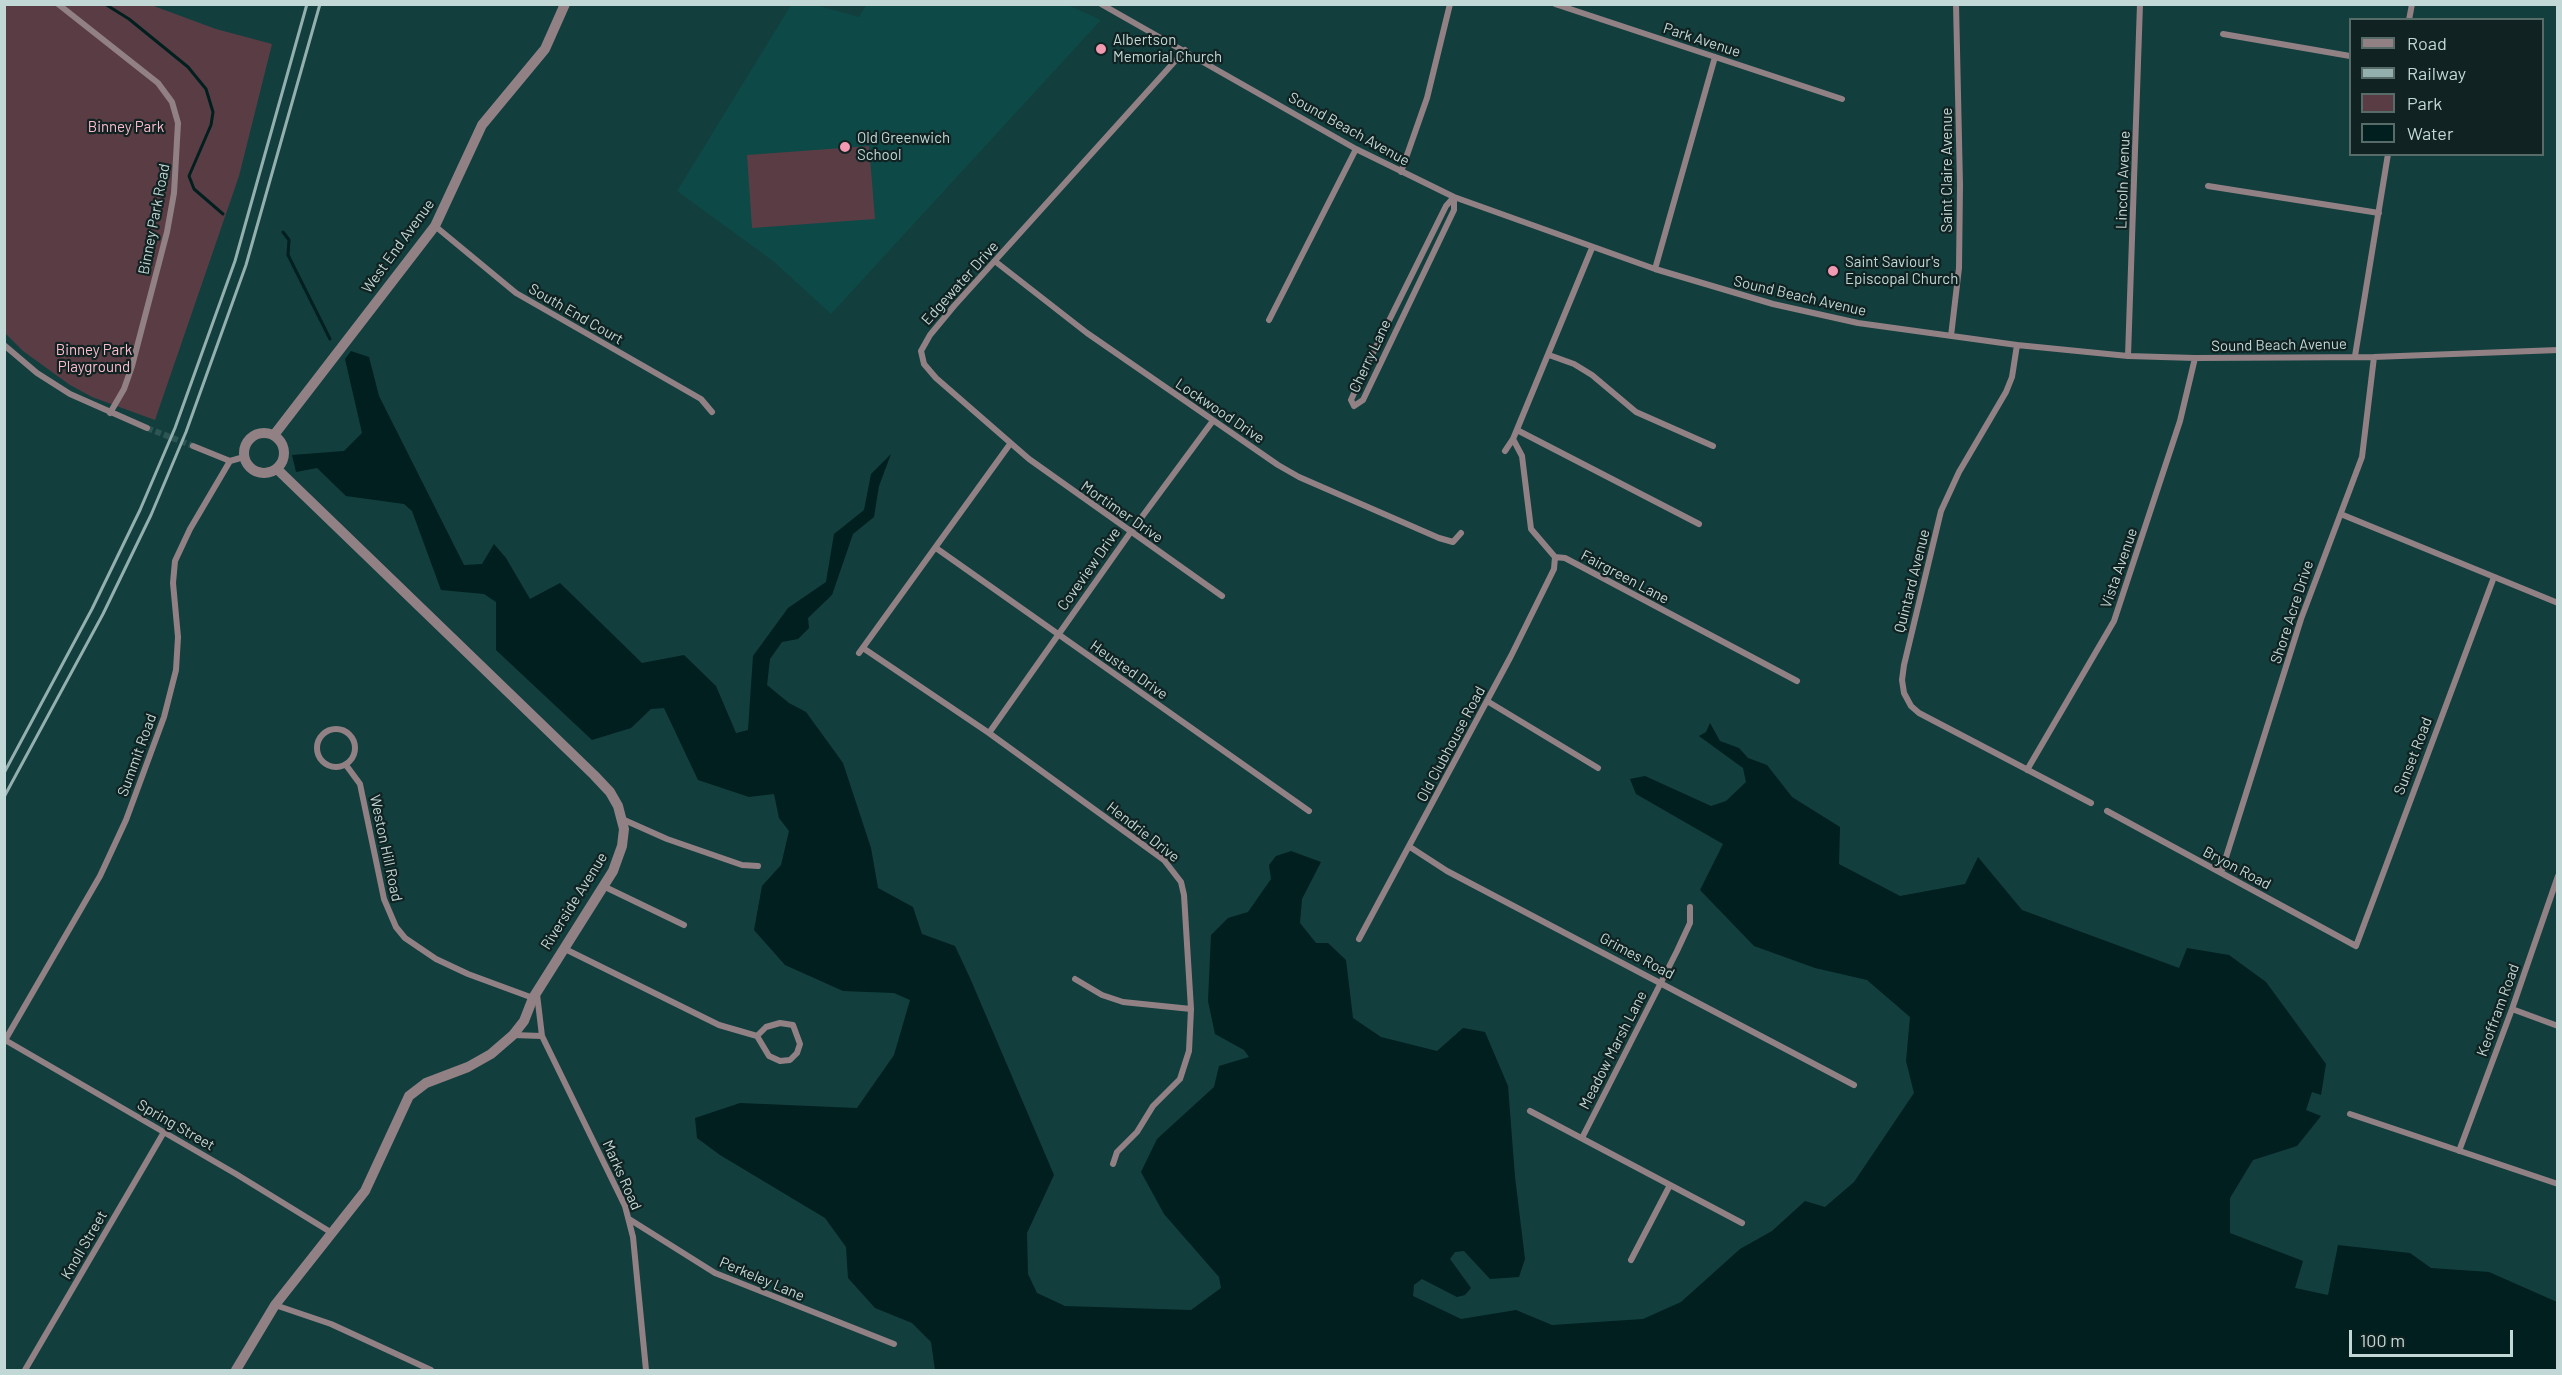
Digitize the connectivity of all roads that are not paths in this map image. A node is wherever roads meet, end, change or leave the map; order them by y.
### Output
1 (57, 4) edge
2 (565, 4) edge
3 (1101, 4) edge
4 (1450, 4) edge
5 (1555, 4) edge
6 (1956, 4) edge
7 (2140, 4) edge
8 (2223, 34) dead end
9 (1185, 50) junction
10 (1715, 57) junction
11 (2349, 57) edge
12 (1842, 99) dead end
13 (1356, 149) junction
14 (2388, 156) edge
15 (1401, 172) junction
16 (2208, 186) dead end
17 (1454, 197) junction
18 (2379, 213) junction
19 (435, 226) junction
20 (1592, 248) junction
21 (996, 262) junction
22 (1655, 269) junction
23 (1269, 320) dead end
24 (1951, 336) junction
25 (2017, 345) junction
26 (6, 348) edge
27 (2558, 350) edge
28 (1549, 355) junction
29 (2128, 356) junction
30 (2355, 356) junction
31 (2374, 357) junction
32 (2195, 358) junction
33 (712, 412) dead end
34 (110, 413) junction
35 (1212, 422) junction
36 (147, 428) tunnel mouth
37 (1517, 430) junction
38 (274, 435) junction
39 (1514, 439) junction
40 (1010, 444) junction
41 (193, 446) tunnel mouth
42 (1713, 446) dead end
43 (1505, 451) dead end
44 (244, 457) junction
45 (230, 461) junction
46 (277, 469) junction
47 (2343, 515) junction
48 (1699, 524) dead end
49 (1130, 532) junction
50 (1461, 534) dead end
51 (936, 548) junction
52 (1555, 557) junction
53 (2494, 577) junction
54 (1222, 596) dead end
55 (2558, 603) edge
56 (1058, 634) junction
57 (1797, 681) dead end
58 (1487, 701) junction
59 (989, 733) junction
60 (346, 765) junction
61 (1598, 768) dead end
62 (2027, 770) junction
63 (2091, 803) dead end
64 (1309, 811) dead end
65 (2107, 811) dead end
66 (622, 819) junction
67 (1410, 847) junction
68 (758, 866) dead end
69 (2221, 873) junction
70 (2558, 876) edge
71 (603, 886) junction
72 (1690, 907) dead end
73 (684, 925) dead end
74 (1359, 939) dead end
75 (2356, 946) joint
76 (563, 948) junction
77 (1075, 979) dead end
78 (1661, 982) junction
79 (535, 994) junction
80 (1191, 1009) junction
81 (2512, 1009) junction
82 (2558, 1026) edge
83 (513, 1035) junction
84 (542, 1036) junction
85 (757, 1036) junction
86 (5, 1041) edge
87 (1854, 1085) dead end
88 (1530, 1111) dead end
89 (2350, 1114) dead end
90 (164, 1132) junction
91 (1582, 1138) junction
92 (2459, 1151) junction
93 (1113, 1164) dead end
94 (2558, 1184) edge
95 (1670, 1185) junction
96 (629, 1219) junction
97 (1742, 1223) dead end
98 (333, 1233) junction
99 (1631, 1260) dead end
100 (274, 1305) junction
101 (894, 1344) dead end
102 (25, 1371) edge
103 (236, 1371) edge
104 (431, 1371) edge
105 (646, 1371) edge

1 - 34 street, Binney Park Road
2 - 19 street, West End Avenue
3 - 9 street, Sound Beach Avenue
4 - 15 street
5 - 10 street, Park Avenue
6 - 24 street, Saint Claire Avenue
7 - 29 street, Lincoln Avenue
8 - 11 street
9 - 13 street, Sound Beach Avenue
9 - 21 street, Edgewater Drive
10 - 12 street, Park Avenue
10 - 22 street
13 - 15 street, Sound Beach Avenue
13 - 23 street
14 - 18 street
15 - 17 street, Sound Beach Avenue
16 - 18 street
17 - 17 street, Cherry Lane
17 - 20 street, Sound Beach Avenue
18 - 30 street
19 - 33 street, South End Court
19 - 38 street, West End Avenue
20 - 22 street, Sound Beach Avenue
20 - 28 street
21 - 35 street, Lockwood Drive
21 - 40 street, Edgewater Drive
22 - 24 street, Sound Beach Avenue
24 - 25 street, Sound Beach Avenue
25 - 29 street, Sound Beach Avenue
25 - 62 street, Quintard Avenue
26 - 34 street
27 - 31 street, Sound Beach Avenue
28 - 37 street
28 - 42 street
29 - 32 street, Sound Beach Avenue
30 - 31 street, Sound Beach Avenue
30 - 32 street, Sound Beach Avenue
31 - 47 street, Shore Acre Drive
32 - 62 street, Vista Avenue
34 - 36 street
35 - 49 street, Coveview Drive
35 - 50 street, Lockwood Drive
37 - 39 street
37 - 48 street
38 - 44 street
38 - 46 street
39 - 43 street
39 - 52 street
40 - 49 street, Mortimer Drive
40 - 51 street
41 - 45 street
44 - 45 street
44 - 46 street
45 - 86 street, Summit Road
46 - 66 street, Riverside Avenue
47 - 53 street
47 - 69 street, Shore Acre Drive
49 - 54 street, Mortimer Drive
49 - 56 street, Coveview Drive
51 - 56 street, Heusted Drive
51 - 59 street, Hendrie Drive
52 - 57 street, Fairgreen Lane
52 - 58 street, Old Clubhouse Road
53 - 55 street
53 - 75 street, Sunset Road
56 - 59 street, Coveview Drive
56 - 64 street, Heusted Drive
58 - 61 street
58 - 67 street, Old Clubhouse Road
59 - 80 street, Hendrie Drive
60 - 60 street
60 - 79 street, Weston Hill Road
62 - 63 street
65 - 69 street, Bryon Road
66 - 68 street
66 - 71 street, Riverside Avenue
67 - 74 street, Old Clubhouse Road
67 - 78 street, Grimes Road
69 - 75 street, Bryon Road
70 - 81 street, Keoffram Road
71 - 73 street
71 - 76 street, Riverside Avenue
72 - 78 street, Meadow Marsh Lane
76 - 79 street, Riverside Avenue
76 - 85 street
77 - 80 street
78 - 87 street, Grimes Road
78 - 91 street, Meadow Marsh Lane
79 - 83 street, Riverside Avenue
79 - 84 street, Marks Road
80 - 93 street, Hendrie Drive
81 - 82 street
81 - 92 street, Keoffram Road
83 - 84 street
83 - 98 street, Riverside Avenue
84 - 96 street, Marks Road
85 - 85 street
86 - 90 street, Spring Street
88 - 91 street
89 - 92 street
90 - 98 street, Spring Street
90 - 102 street, Knoll Street
91 - 95 street
92 - 94 street
95 - 97 street
95 - 99 street
96 - 101 street, Perkeley Lane
96 - 105 street, Marks Road
98 - 100 street, Riverside Avenue
100 - 103 street, Riverside Avenue
100 - 104 street

